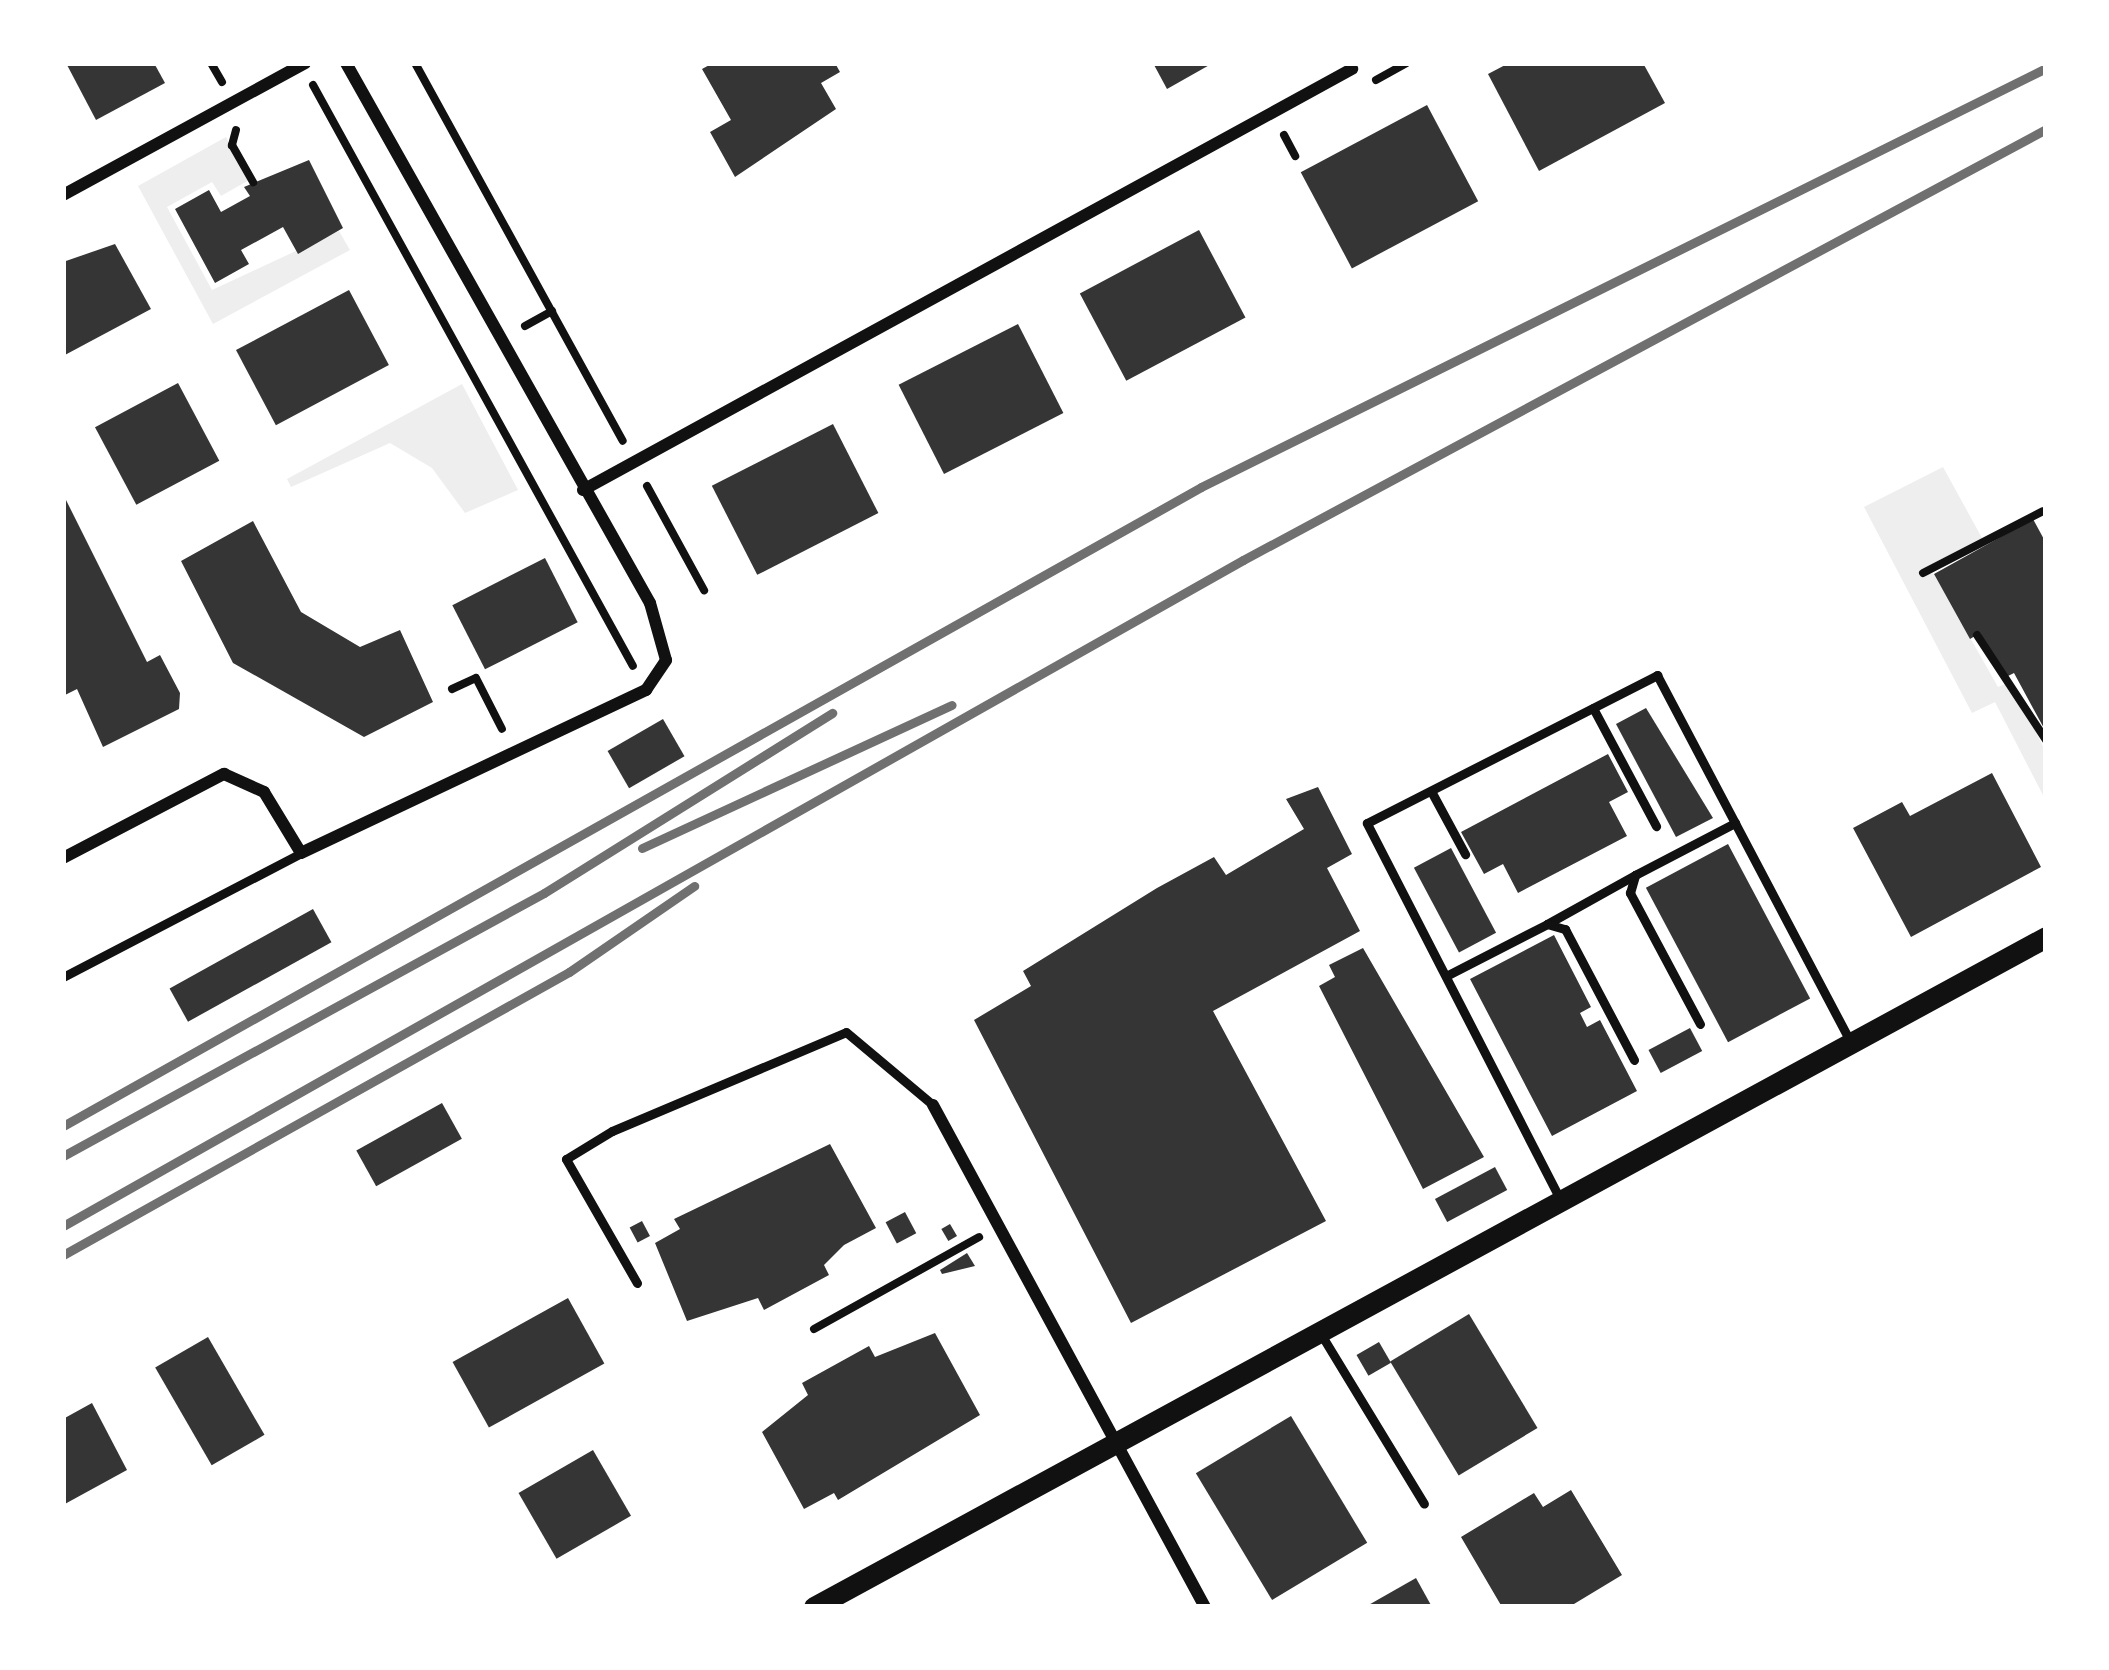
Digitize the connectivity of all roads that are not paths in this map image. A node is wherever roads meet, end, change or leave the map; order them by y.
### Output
1 (346, 63) edge
2 (303, 64) edge
3 (1352, 69) dead end
4 (63, 195) edge
5 (583, 490) junction
6 (1593, 708) junction
7 (1431, 790) junction
8 (1735, 823) junction
9 (1656, 826) dead end
10 (301, 853) junction
11 (1465, 854) dead end
12 (63, 858) edge
13 (1635, 875) junction
14 (1547, 924) junction
15 (2046, 937) edge
16 (1446, 976) junction
17 (63, 977) edge
18 (1700, 1024) dead end
19 (1850, 1041) junction
20 (1634, 1060) dead end
21 (933, 1105) joint
22 (1561, 1202) junction
23 (638, 1283) dead end
24 (1319, 1331) junction
25 (1111, 1446) junction
26 (1424, 1504) dead end
27 (814, 1607) edge
28 (1205, 1607) edge

1 - 5 street
2 - 4 street
3 - 5 street
5 - 10 street
6 - 7 lane
6 - 8 lane
6 - 9 lane
7 - 11 lane
7 - 16 lane
8 - 13 lane
8 - 19 lane
10 - 12 street
10 - 17 lane
13 - 14 lane
13 - 18 lane
14 - 16 lane
14 - 20 lane
15 - 19 street
16 - 22 lane
19 - 22 street
21 - 23 lane
21 - 25 street
22 - 24 street
24 - 25 street
24 - 26 lane
25 - 27 street
25 - 28 street

